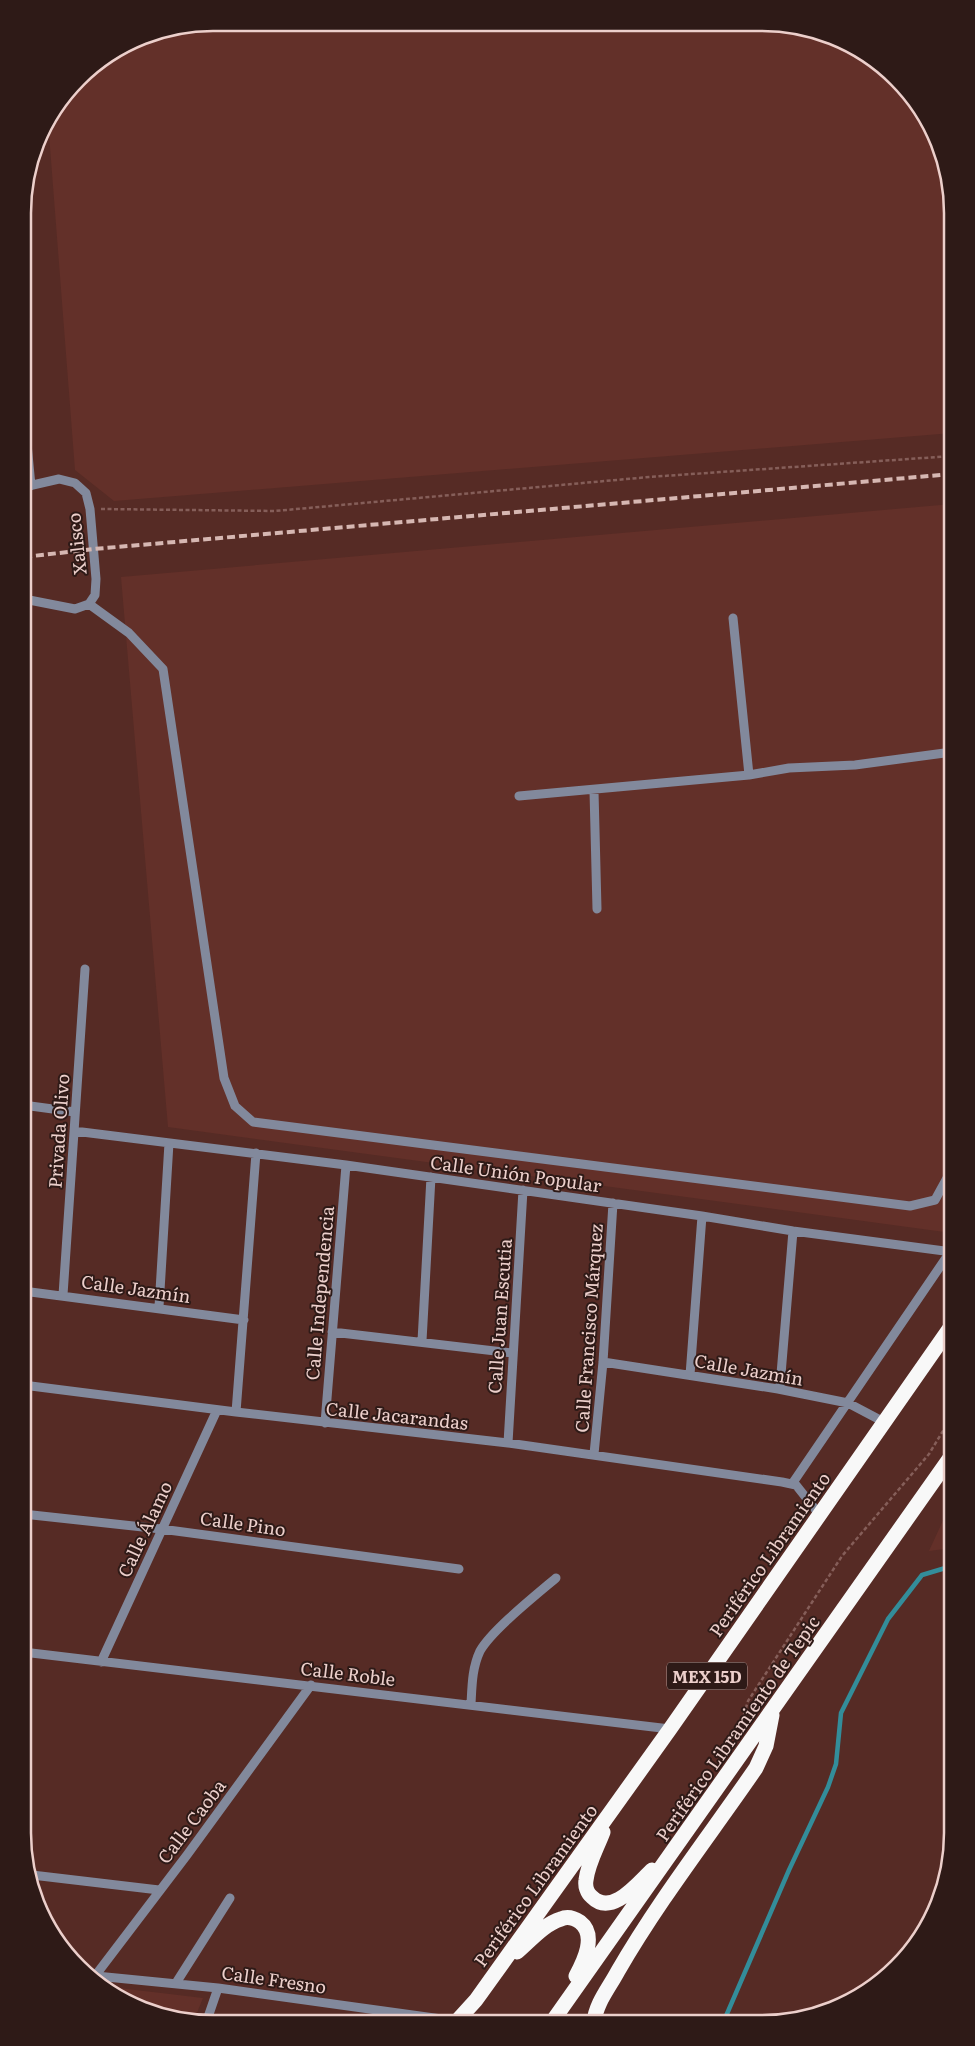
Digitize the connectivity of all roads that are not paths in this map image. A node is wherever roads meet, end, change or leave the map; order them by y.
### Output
1 (31, 485) edge
2 (31, 600) edge
3 (89, 604) junction
4 (733, 618) dead end
5 (944, 753) edge
6 (749, 775) junction
7 (594, 791) junction
8 (519, 796) dead end
9 (597, 909) dead end
10 (85, 969) dead end
11 (31, 1105) edge
12 (75, 1112) junction
13 (74, 1131) junction
14 (169, 1143) junction
15 (256, 1153) junction
16 (346, 1165) junction
17 (431, 1177) junction
18 (944, 1184) edge
19 (524, 1190) junction
20 (613, 1203) junction
21 (702, 1216) junction
22 (793, 1231) junction
23 (944, 1251) edge
24 (944, 1262) edge
25 (31, 1292) edge
26 (64, 1295) junction
27 (159, 1308) junction
28 (244, 1320) junction
29 (332, 1332) junction
30 (944, 1336) edge
31 (422, 1341) junction
32 (512, 1353) junction
33 (604, 1362) junction
34 (690, 1375) junction
35 (31, 1386) edge
36 (778, 1389) junction
37 (848, 1404) junction
38 (217, 1410) junction
39 (236, 1412) junction
40 (884, 1422) junction
41 (325, 1423) junction
42 (508, 1443) junction
43 (594, 1454) junction
44 (944, 1466) edge
45 (792, 1484) junction
46 (819, 1514) junction
47 (31, 1515) edge
48 (161, 1529) junction
49 (459, 1569) dead end
50 (556, 1578) dead end
51 (31, 1653) edge
52 (101, 1662) junction
53 (311, 1685) junction
54 (471, 1704) junction
55 (774, 1709) junction
56 (670, 1729) junction
57 (613, 1808) junction
58 (672, 1851) junction
59 (36, 1876) edge
60 (159, 1890) junction
61 (230, 1898) dead end
62 (501, 1965) junction
63 (94, 1970) edge
64 (102, 1976) edge
65 (176, 1984) junction
66 (218, 1988) junction
67 (209, 2015) edge
68 (413, 2015) edge
69 (462, 2015) edge
70 (557, 2015) edge
71 (557, 2015) edge
72 (595, 2015) edge

1 - 3 street, Xalisco
2 - 3 street
3 - 18 street
4 - 6 street
5 - 6 street
6 - 7 street
7 - 8 street
7 - 9 street
10 - 12 street, Privada Olivo
11 - 12 street
12 - 13 street, Privada Olivo
13 - 14 street, Calle Unión Popular
13 - 26 street, Privada Olivo
14 - 15 street, Calle Unión Popular
14 - 27 street
15 - 16 street, Calle Unión Popular
15 - 28 street
16 - 17 street, Calle Unión Popular
16 - 29 street, Calle Independencia
17 - 19 street, Calle Unión Popular
17 - 31 street
19 - 20 street, Calle Unión Popular
19 - 32 street, Calle Juan Escutia
20 - 21 street, Calle Unión Popular
20 - 33 street, Calle Francisco Márquez
21 - 22 street, Calle Unión Popular
21 - 34 street
22 - 23 street, Calle Unión Popular
22 - 36 street
24 - 37 street
25 - 26 street, Calle Jazmín
26 - 27 street, Calle Jazmín
27 - 28 street, Calle Jazmín
28 - 39 street
29 - 31 street
29 - 41 street, Calle Independencia
30 - 40 highway, Periférico Libramiento / MEX 15D
31 - 32 street
32 - 42 street, Calle Juan Escutia
33 - 34 street, Calle Jazmín
33 - 43 street, Calle Francisco Márquez
34 - 36 street, Calle Jazmín
35 - 38 street, Calle Jacarandas
36 - 37 street, Calle Jazmín
37 - 40 street, Calle Jazmín
37 - 45 street
38 - 39 street, Calle Jacarandas
38 - 48 street, Calle Álamo
39 - 41 street, Calle Jacarandas
40 - 46 highway, Periférico Libramiento / MEX 15D
41 - 42 street, Calle Jacarandas
42 - 43 street, Calle Jacarandas
43 - 45 street, Calle Jacarandas
44 - 55 highway, Periférico Libramiento de Tepic
45 - 46 street
46 - 56 highway, Periférico Libramiento / MEX 15D
47 - 48 street, Calle Pino
48 - 49 street, Calle Pino
48 - 52 street, Calle Álamo
50 - 54 street
51 - 52 street, Calle Roble
52 - 53 street, Calle Roble
53 - 54 street, Calle Roble
53 - 60 street, Calle Caoba
54 - 56 street, Calle Roble
55 - 58 highway, Periférico Libramiento de Tepic
55 - 72 highway
56 - 57 highway, Periférico Libramiento / MEX 15D
57 - 58 highway
57 - 62 highway, Periférico Libramiento / MEX 15D
58 - 70 highway, Periférico Libramiento de Tepic
59 - 60 street
60 - 63 street, Calle Caoba
61 - 65 street
62 - 69 highway, Periférico Libramiento / MEX 15D
62 - 71 highway
64 - 65 street, Calle Fresno
65 - 66 street, Calle Fresno
66 - 67 street
66 - 68 street, Calle Fresno

